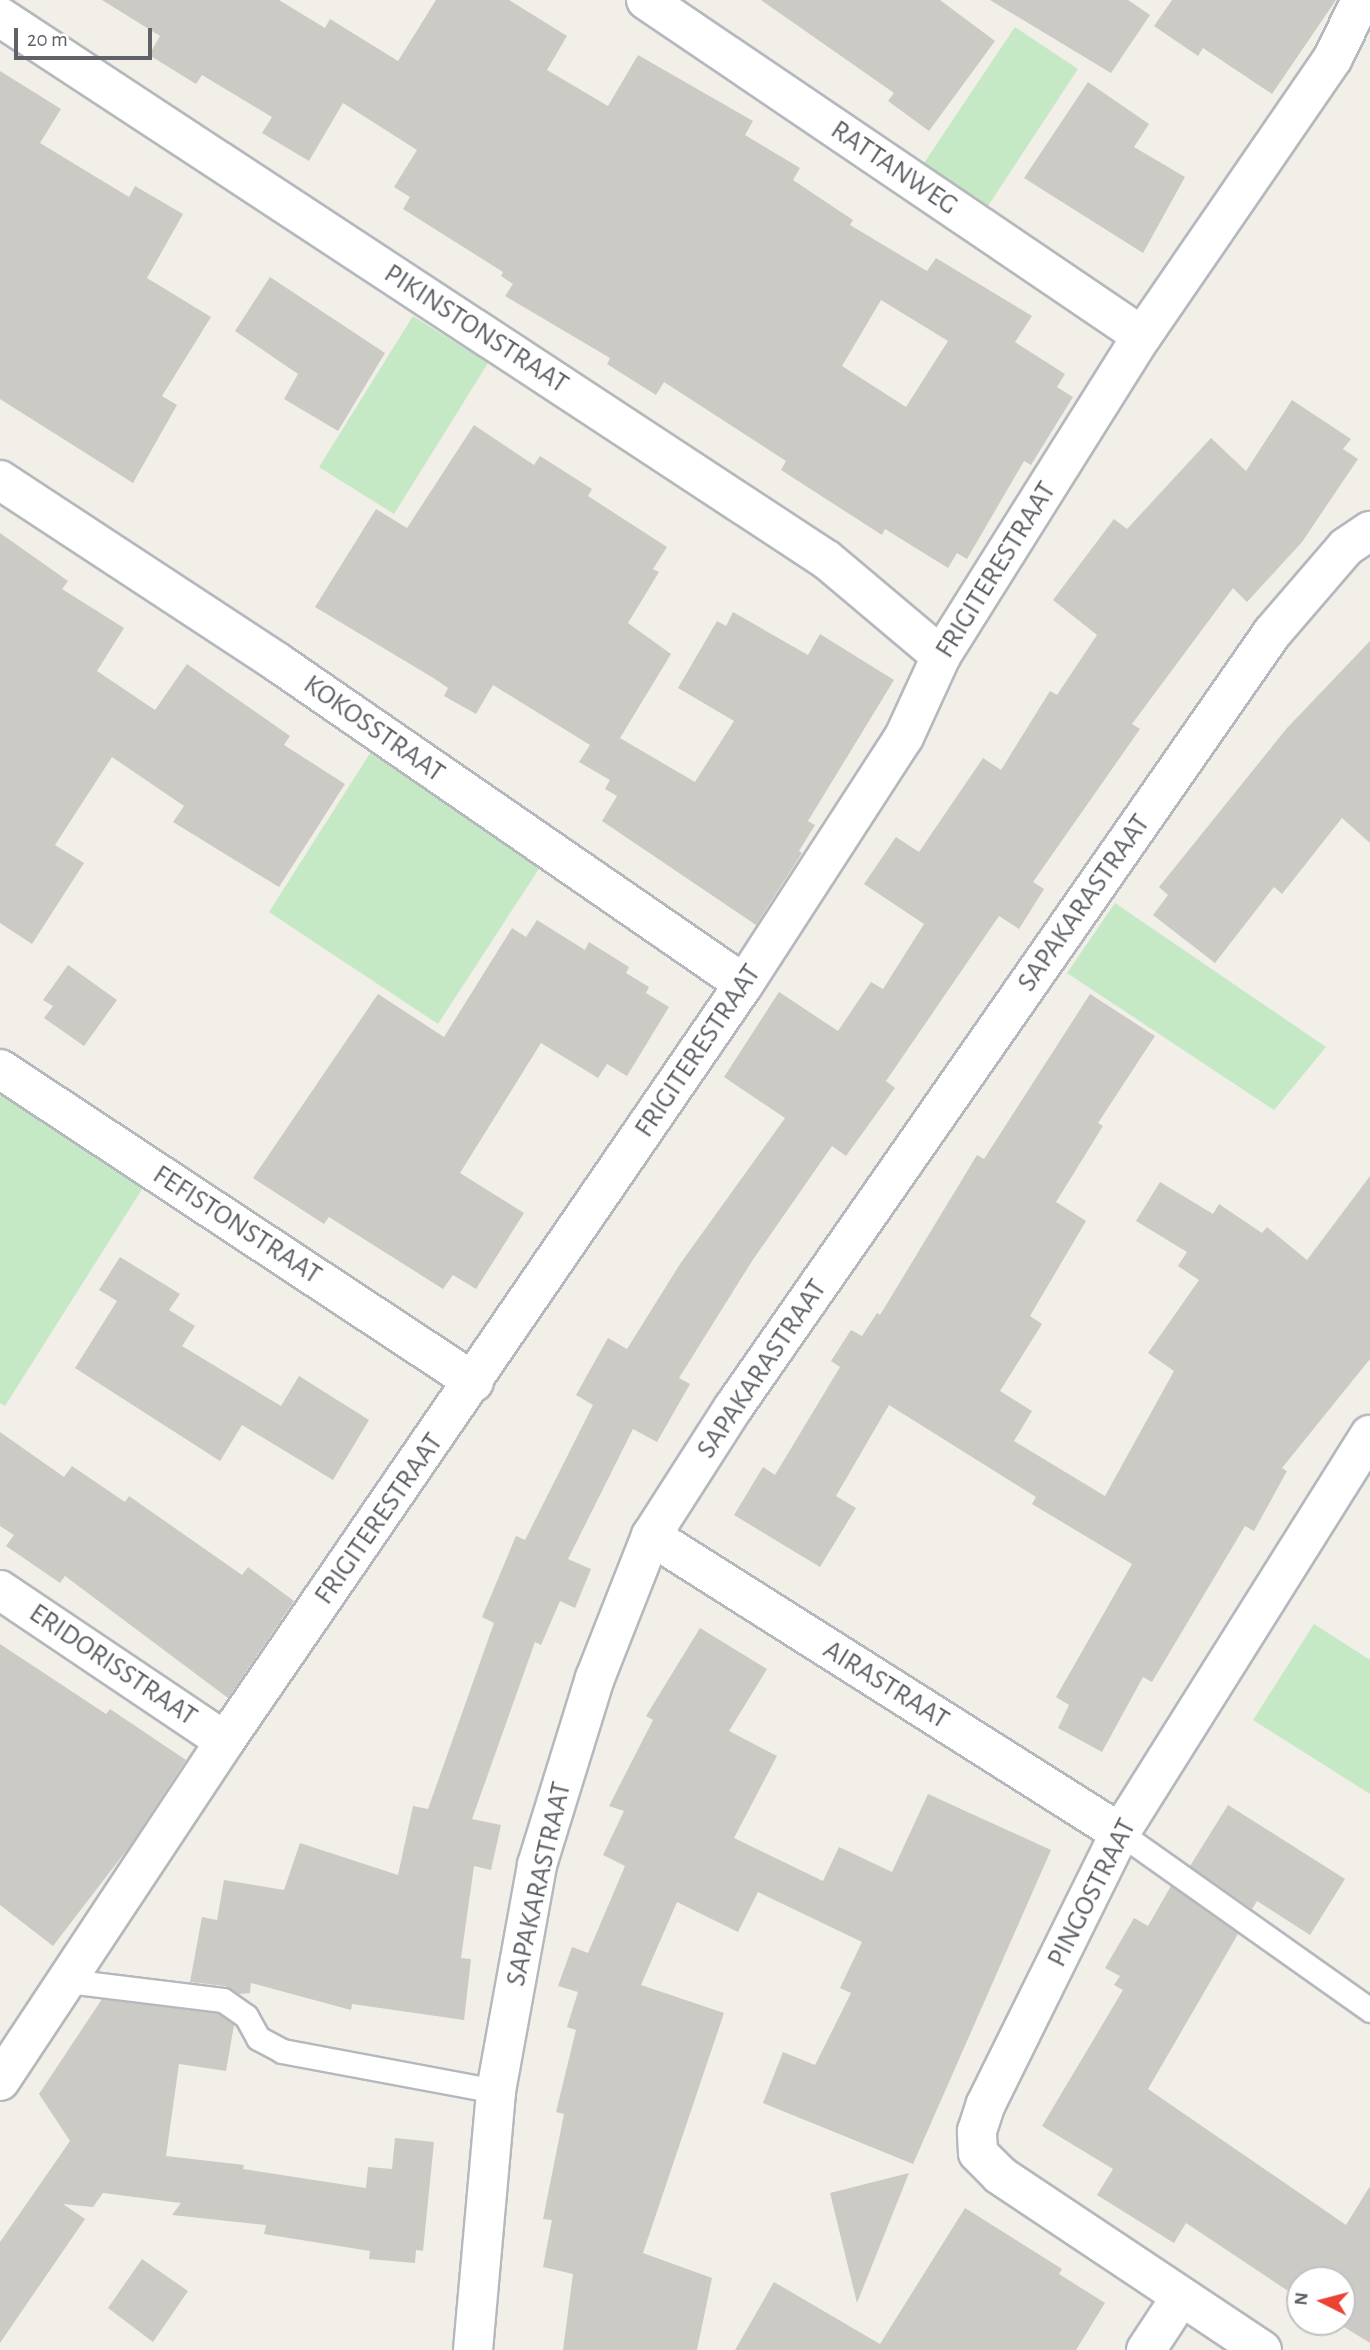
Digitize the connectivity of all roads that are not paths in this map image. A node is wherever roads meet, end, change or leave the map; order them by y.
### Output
1 (646, 0) edge
2 (1361, 0) edge
3 (0, 17) edge
4 (1143, 336) junction
5 (0, 480) edge
6 (1370, 531) edge
7 (941, 656) junction
8 (744, 984) junction
9 (0, 1069) edge
10 (474, 1382) junction
11 (1370, 1434) edge
12 (651, 1536) junction
13 (0, 1590) edge
14 (226, 1741) junction
15 (1120, 1833) junction
16 (68, 1981) junction
17 (1370, 2010) edge
18 (6, 2060) edge
19 (496, 2091) junction
20 (1181, 2297) junction
21 (473, 2350) edge
22 (1146, 2350) edge
23 (1262, 2350) edge

1 - 4 street, RATTANWEG
2 - 4 street, FRIGITERESTRAAT
3 - 7 street, PIKINSTONSTRAAT
4 - 7 street, FRIGITERESTRAAT
5 - 8 street, KOKOSSTRAAT
6 - 12 street, SAPAKARASTRAAT
7 - 8 street, FRIGITERESTRAAT
8 - 10 street, FRIGITERESTRAAT
9 - 10 street, FEFISTONSTRAAT
10 - 14 street, FRIGITERESTRAAT
11 - 15 street, PINGOSTRAAT
12 - 15 street, AIRASTRAAT
12 - 19 street, SAPAKARASTRAAT
13 - 14 street, ERIDORISSTRAAT
14 - 16 street, FRIGITERESTRAAT
15 - 17 lane
15 - 20 street, PINGOSTRAAT
16 - 18 street, FRIGITERESTRAAT
16 - 19 lane
19 - 21 street, SAPAKARASTRAAT
20 - 22 street
20 - 23 street

